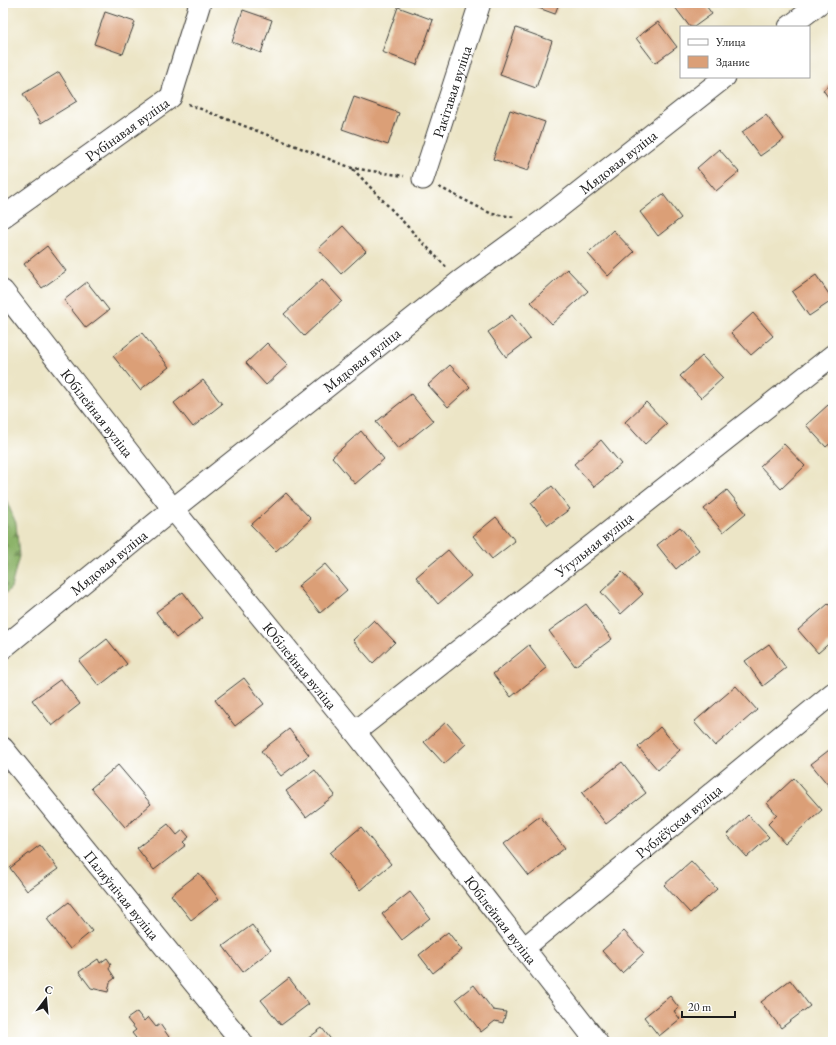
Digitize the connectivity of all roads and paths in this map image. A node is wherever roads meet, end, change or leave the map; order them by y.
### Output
1 (200, 3) edge
2 (480, 3) edge
3 (820, 3) edge
4 (790, 26) edge
5 (724, 78) edge
6 (171, 97) junction
7 (352, 168) junction
8 (423, 179) junction
9 (3, 217) edge
10 (542, 221) junction
11 (460, 281) junction
12 (3, 290) edge
13 (833, 355) edge
14 (173, 509) junction
15 (3, 648) edge
16 (833, 693) edge
17 (355, 732) junction
18 (3, 748) edge
19 (524, 948) junction
20 (242, 1042) edge
21 (597, 1042) edge

1 - 6 street, Рубінавая вуліца
2 - 8 street, Ракітавая вуліца
3 - 4 street
5 - 10 street, Мядовая вуліца
6 - 7 path
6 - 9 street, Рубінавая вуліца
7 - 8 path
7 - 11 path
8 - 10 path
10 - 11 street, Мядовая вуліца
11 - 14 street, Мядовая вуліца
12 - 14 street, Юбілейная вуліца
13 - 17 street, Утульная вуліца
14 - 15 street, Мядовая вуліца
14 - 17 street, Юбілейная вуліца
16 - 19 street, Рублёўская вуліца
17 - 19 street, Юбілейная вуліца
18 - 20 street, Паляўнічая вуліца
19 - 21 street, Юбілейная вуліца

